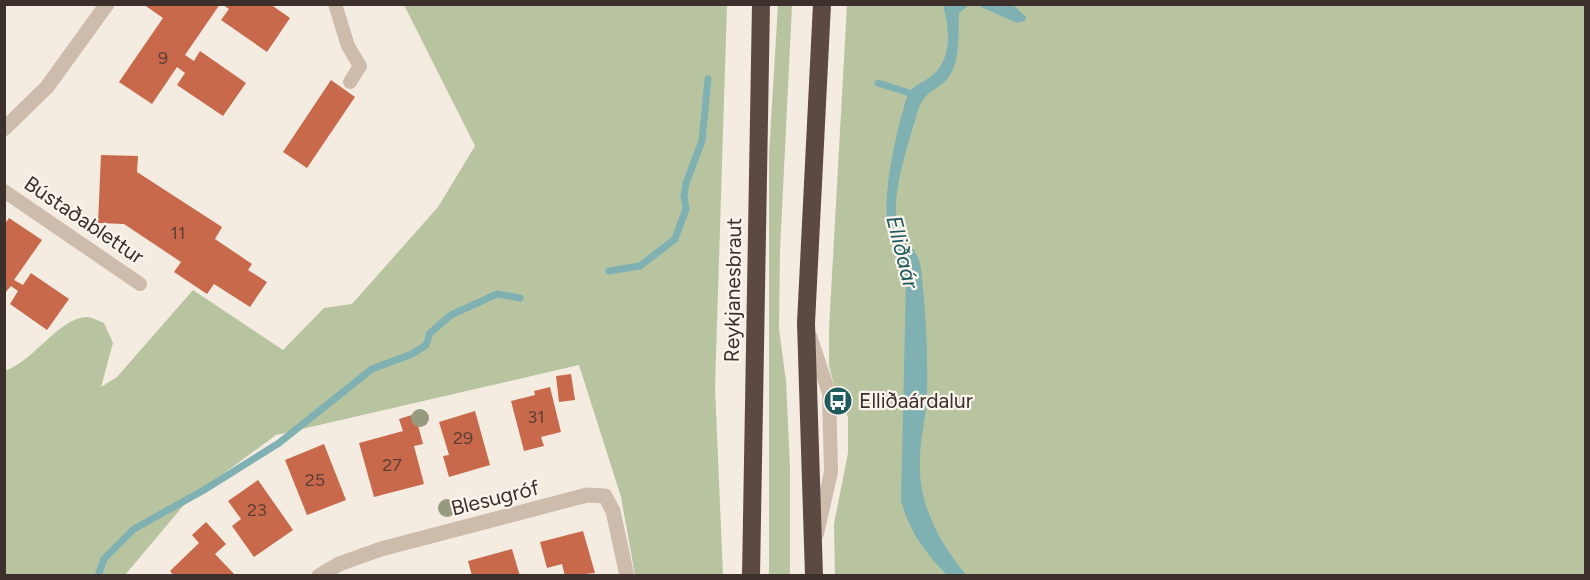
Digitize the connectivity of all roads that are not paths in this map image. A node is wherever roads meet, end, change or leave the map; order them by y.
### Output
1 (107, 4) edge
2 (335, 4) edge
3 (762, 4) edge
4 (822, 4) edge
5 (350, 82) dead end
6 (4, 129) edge
7 (4, 191) edge
8 (140, 284) dead end
9 (319, 576) edge
10 (627, 576) edge
11 (751, 576) edge
12 (814, 576) edge

1 - 6 street
2 - 5 lane
3 - 11 highway, Reykjanesbraut
4 - 12 highway
7 - 8 lane, Bústaðablettur
9 - 10 street, Blesugróf

